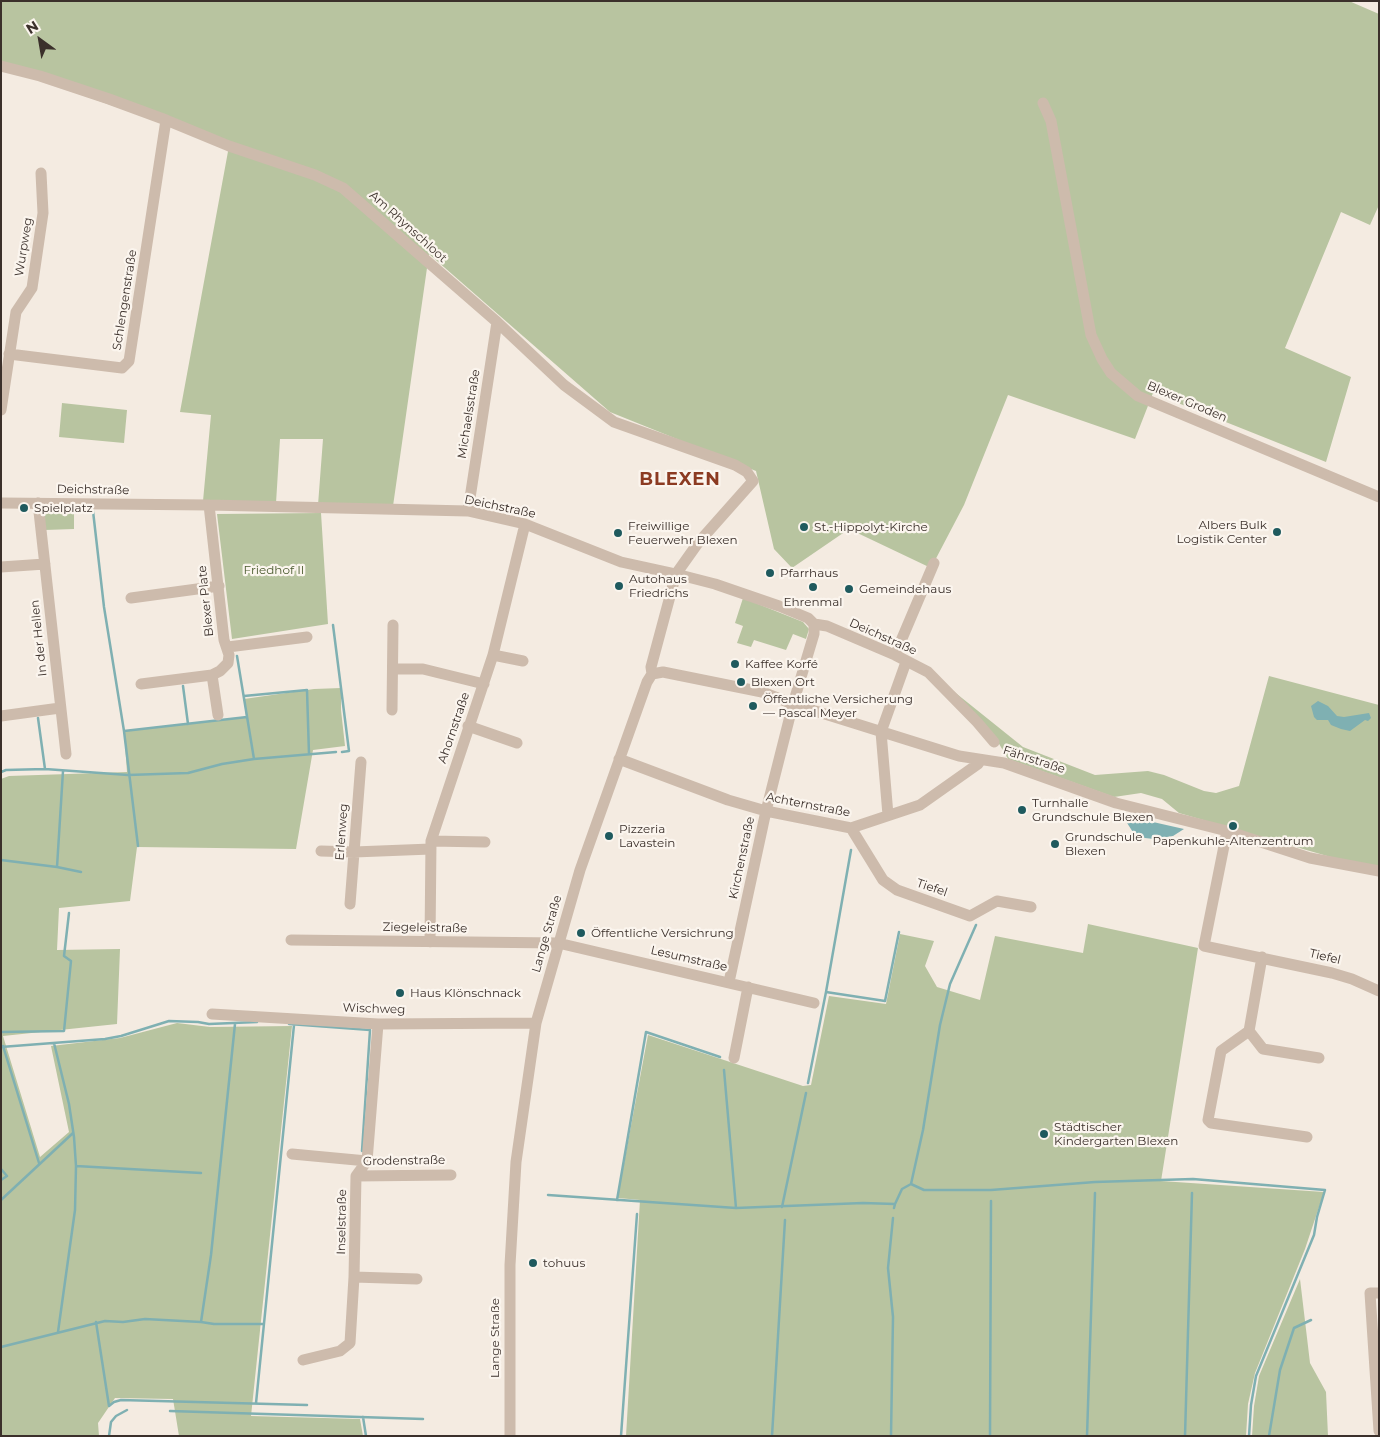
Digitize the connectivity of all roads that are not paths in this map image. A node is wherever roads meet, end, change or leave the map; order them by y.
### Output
1 (1, 66) edge
2 (1043, 103) dead end
3 (166, 120) junction
4 (41, 173) dead end
5 (497, 322) junction
6 (9, 354) junction
7 (1, 410) edge
8 (753, 481) joint
9 (1379, 497) edge
10 (1, 503) edge
11 (38, 503) junction
12 (209, 505) junction
13 (468, 512) junction
14 (525, 524) junction
15 (934, 563) dead end
16 (45, 564) junction
17 (1, 567) edge
18 (676, 574) junction
19 (219, 586) junction
20 (131, 598) dead end
21 (814, 624) junction
22 (394, 625) dead end
23 (307, 636) dead end
24 (228, 647) junction
25 (493, 655) junction
26 (895, 655) junction
27 (522, 661) dead end
28 (906, 662) junction
29 (393, 669) junction
30 (652, 674) junction
31 (212, 676) junction
32 (141, 684) dead end
33 (484, 684) junction
34 (793, 704) junction
35 (60, 708) junction
36 (392, 710) dead end
37 (218, 715) dead end
38 (1, 716) edge
39 (468, 726) junction
40 (880, 732) junction
41 (994, 742) dead end
42 (517, 743) dead end
43 (66, 754) dead end
44 (619, 759) junction
45 (981, 760) junction
46 (361, 762) dead end
47 (766, 811) junction
48 (888, 815) junction
49 (851, 828) junction
50 (1226, 831) junction
51 (485, 842) dead end
52 (431, 845) junction
53 (321, 852) dead end
54 (354, 852) junction
55 (1379, 871) edge
56 (350, 904) dead end
57 (1031, 907) dead end
58 (291, 940) dead end
59 (430, 942) junction
60 (558, 943) junction
61 (1262, 957) junction
62 (729, 982) junction
63 (748, 987) junction
64 (1379, 991) edge
65 (814, 1003) dead end
66 (212, 1014) dead end
67 (536, 1023) junction
68 (378, 1024) junction
69 (1250, 1031) junction
70 (734, 1058) dead end
71 (1319, 1058) dead end
72 (1307, 1137) dead end
73 (292, 1154) dead end
74 (367, 1161) junction
75 (451, 1175) dead end
76 (356, 1176) junction
77 (354, 1277) junction
78 (417, 1279) dead end
79 (1375, 1293) edge
80 (303, 1360) dead end
81 (1379, 1430) edge
82 (510, 1436) edge

1 - 3 street, Am Rhynschloot
2 - 9 street, Blexer Groden
3 - 5 street, Am Rhynschloot
3 - 6 street, Schlengenstraße
4 - 6 street, Wurpweg
5 - 8 street, Am Rhynschloot
5 - 13 street, Michaelsstraße
6 - 7 street, Wurpweg
8 - 18 street, Lange Straße
10 - 11 street, Deichstraße
11 - 12 street, Deichstraße
11 - 16 street, In der Hellen
12 - 13 street, Deichstraße
12 - 19 street, Blexer Plate
13 - 14 street, Deichstraße
14 - 18 street, Deichstraße
14 - 25 street, Ahornstraße
15 - 26 street
16 - 17 street
16 - 35 street, In der Hellen
18 - 21 street, Deichstraße
18 - 30 street, Lange Straße
19 - 20 street
19 - 24 street, Blexer Plate
21 - 26 street, Deichstraße
21 - 34 street, Kirchenstraße
22 - 29 street
23 - 24 street
24 - 31 street, Blexer Plate
25 - 27 street
25 - 33 street, Ahornstraße
26 - 28 street, Deichstraße
28 - 40 street
28 - 41 street, Deichstraße
29 - 33 street
29 - 36 street
30 - 34 street, Fährstraße
30 - 44 street, Lange Straße
31 - 32 street
31 - 37 street
33 - 39 street, Ahornstraße
34 - 40 street, Fährstraße
34 - 47 street, Kirchenstraße
35 - 38 street
35 - 43 street, In der Hellen
39 - 42 street
39 - 52 street, Ahornstraße
40 - 45 street, Fährstraße
40 - 48 street
44 - 47 street, Achternstraße
44 - 60 street, Lange Straße
45 - 48 street, Achternstraße
45 - 50 street, Fährstraße
46 - 54 street, Erlenweg
47 - 49 street, Achternstraße
47 - 62 street, Kirchenstraße
48 - 49 street, Achternstraße
49 - 57 street, Tiefel
50 - 55 street, Fährstraße
50 - 61 street, Tiefel
51 - 52 street
52 - 54 street
52 - 59 street, Ahornstraße
53 - 54 street
54 - 56 street, Erlenweg
58 - 59 street, Ziegeleistraße
59 - 60 street, Ziegeleistraße
60 - 62 street, Lesumstraße
60 - 67 street, Lange Straße
61 - 64 street, Tiefel
61 - 69 street
62 - 63 street, Lesumstraße
63 - 65 street, Lesumstraße
63 - 70 street
66 - 68 street, Wischweg
67 - 68 street, Wischweg
67 - 82 street, Lange Straße
68 - 74 street
69 - 71 street
69 - 72 street
73 - 74 street, Grodenstraße
74 - 76 street, Inselstraße
75 - 76 street, Grodenstraße
76 - 77 street, Inselstraße
77 - 78 street
77 - 80 street, Inselstraße
79 - 81 street

